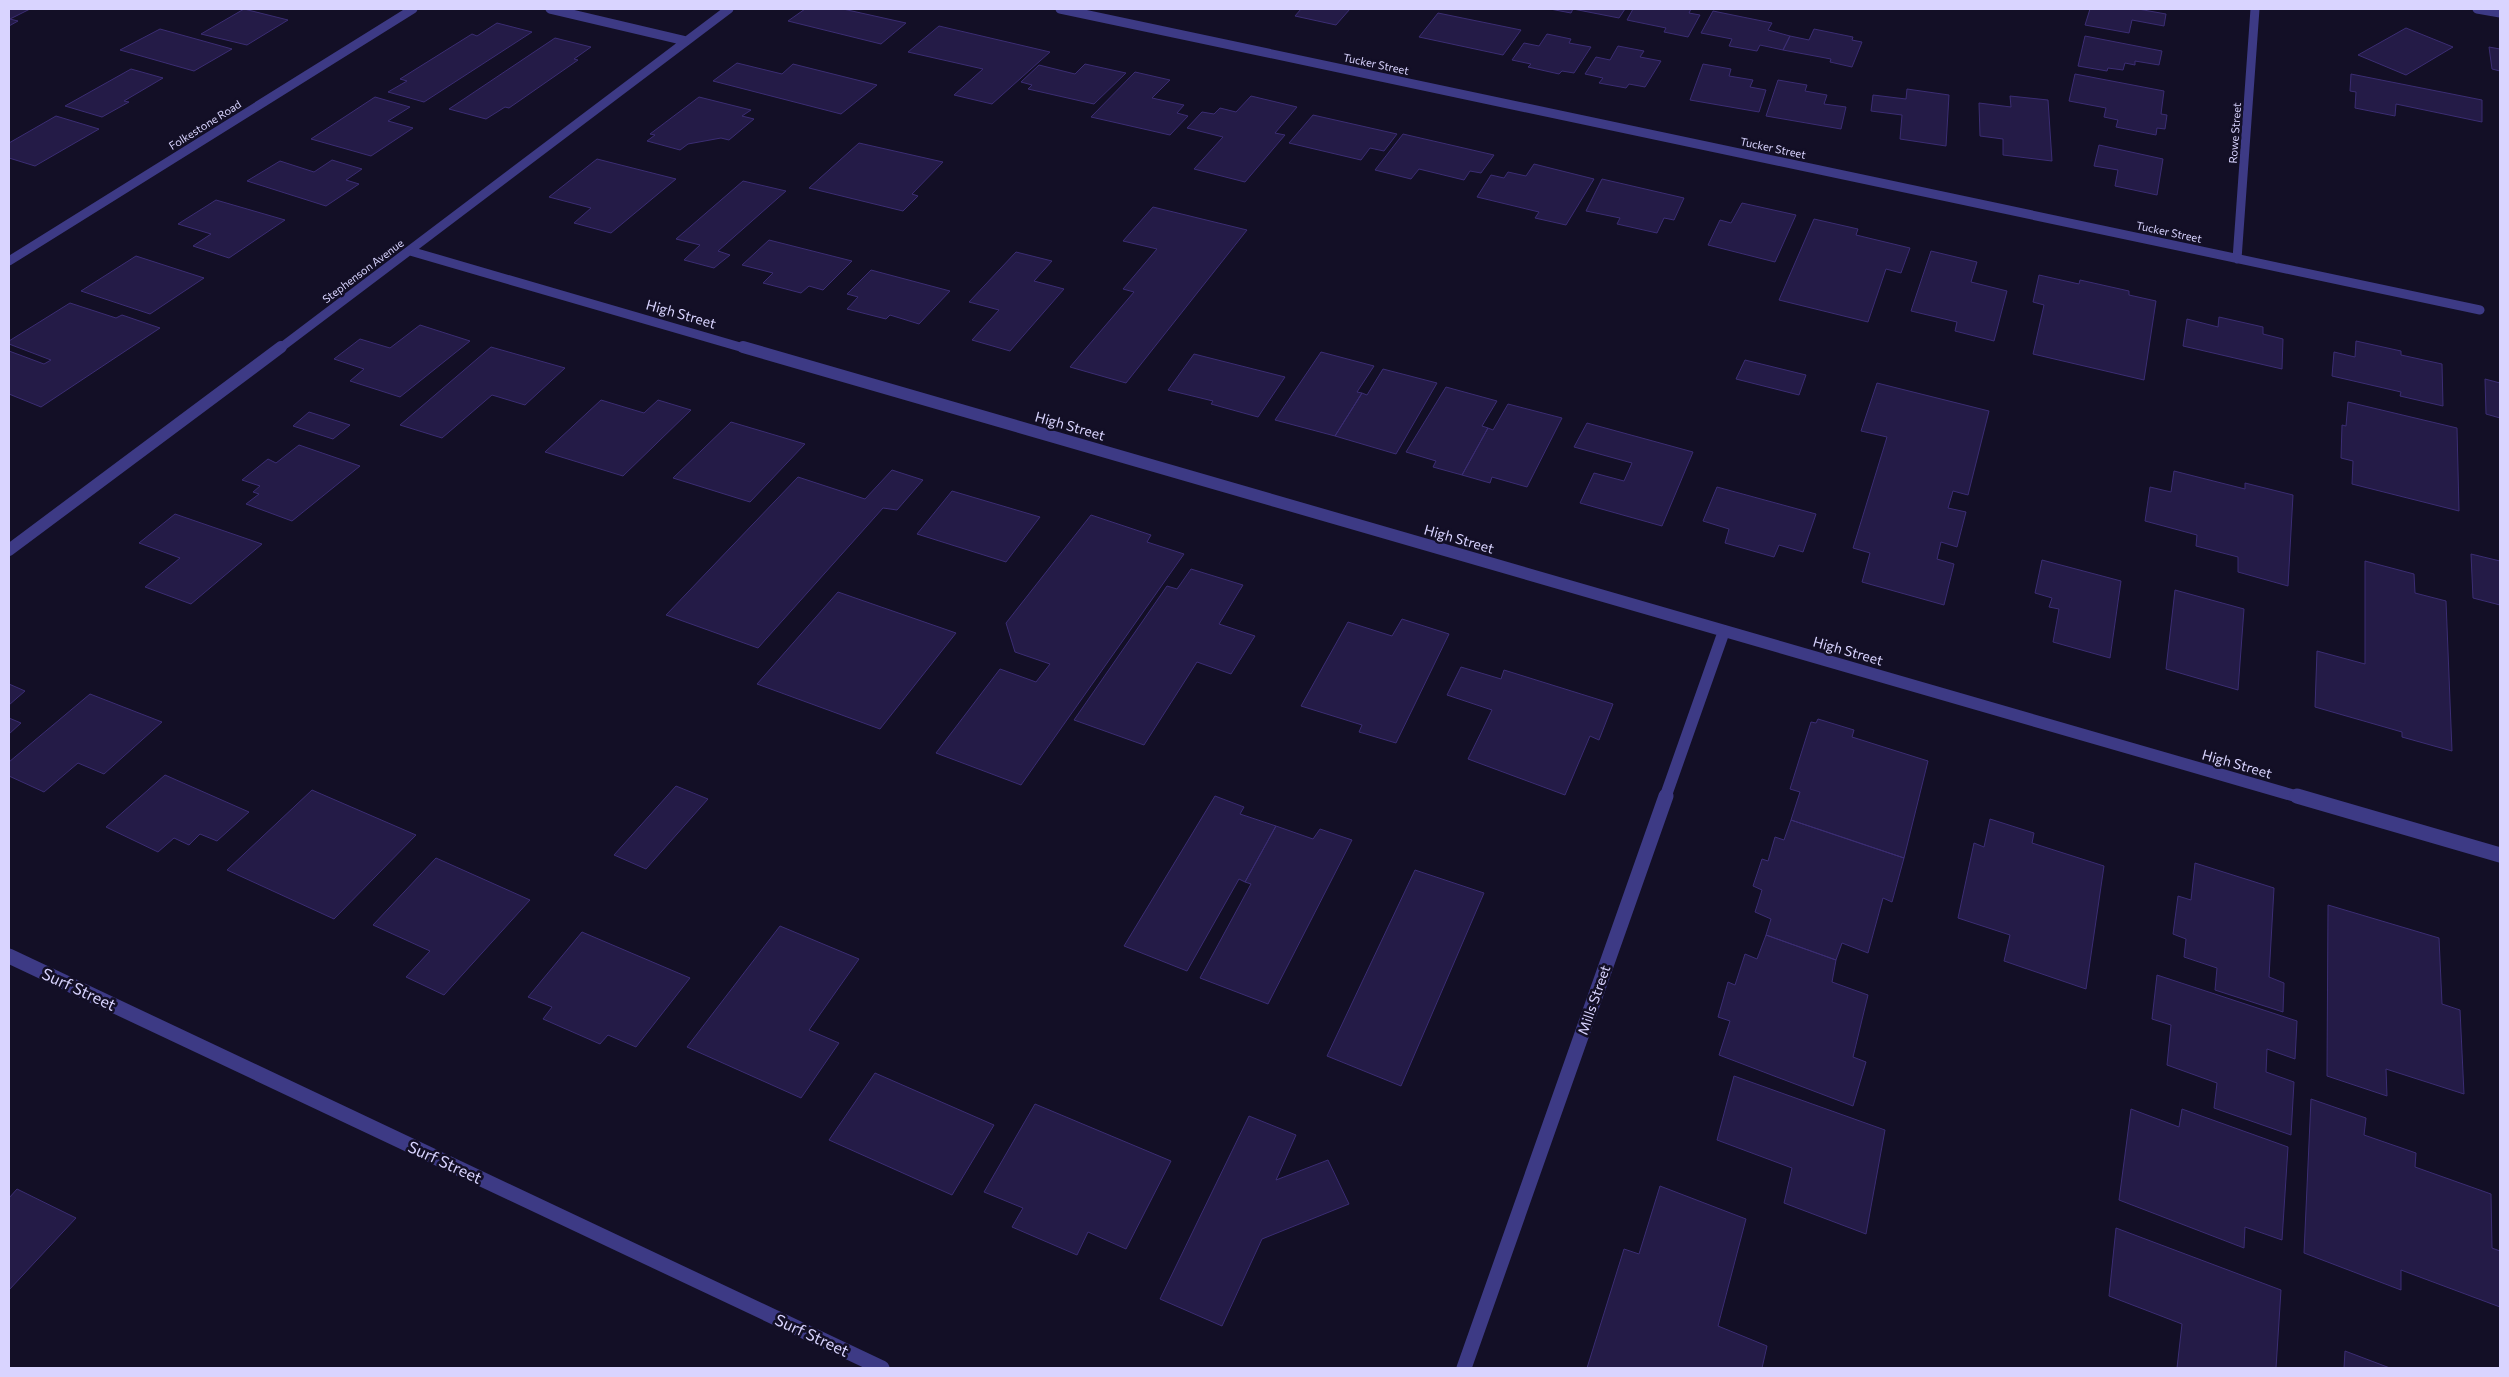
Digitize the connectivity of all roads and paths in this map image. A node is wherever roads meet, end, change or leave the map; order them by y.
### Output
1 (413, 9) edge
2 (550, 9) edge
3 (729, 9) edge
4 (1060, 9) edge
5 (2256, 9) edge
6 (2477, 9) edge
7 (2500, 13) edge
8 (686, 41) junction
9 (410, 251) junction
10 (2237, 258) junction
11 (9, 261) edge
12 (2480, 310) dead end
13 (9, 550) edge
14 (1724, 631) junction
15 (2500, 855) edge
16 (9, 956) edge
17 (882, 1368) edge
18 (1464, 1368) edge

1 - 11 street, Folkestone Road
2 - 8 street
3 - 8 street, Stephenson Avenue
4 - 10 street, Tucker Street
5 - 10 street, Rowe Street
6 - 7 street
8 - 9 street, Stephenson Avenue
9 - 13 street, Stephenson Avenue
9 - 14 street, High Street
10 - 12 street, Tucker Street
14 - 15 street, High Street
14 - 18 street, Mills Street
16 - 17 street, Surf Street

